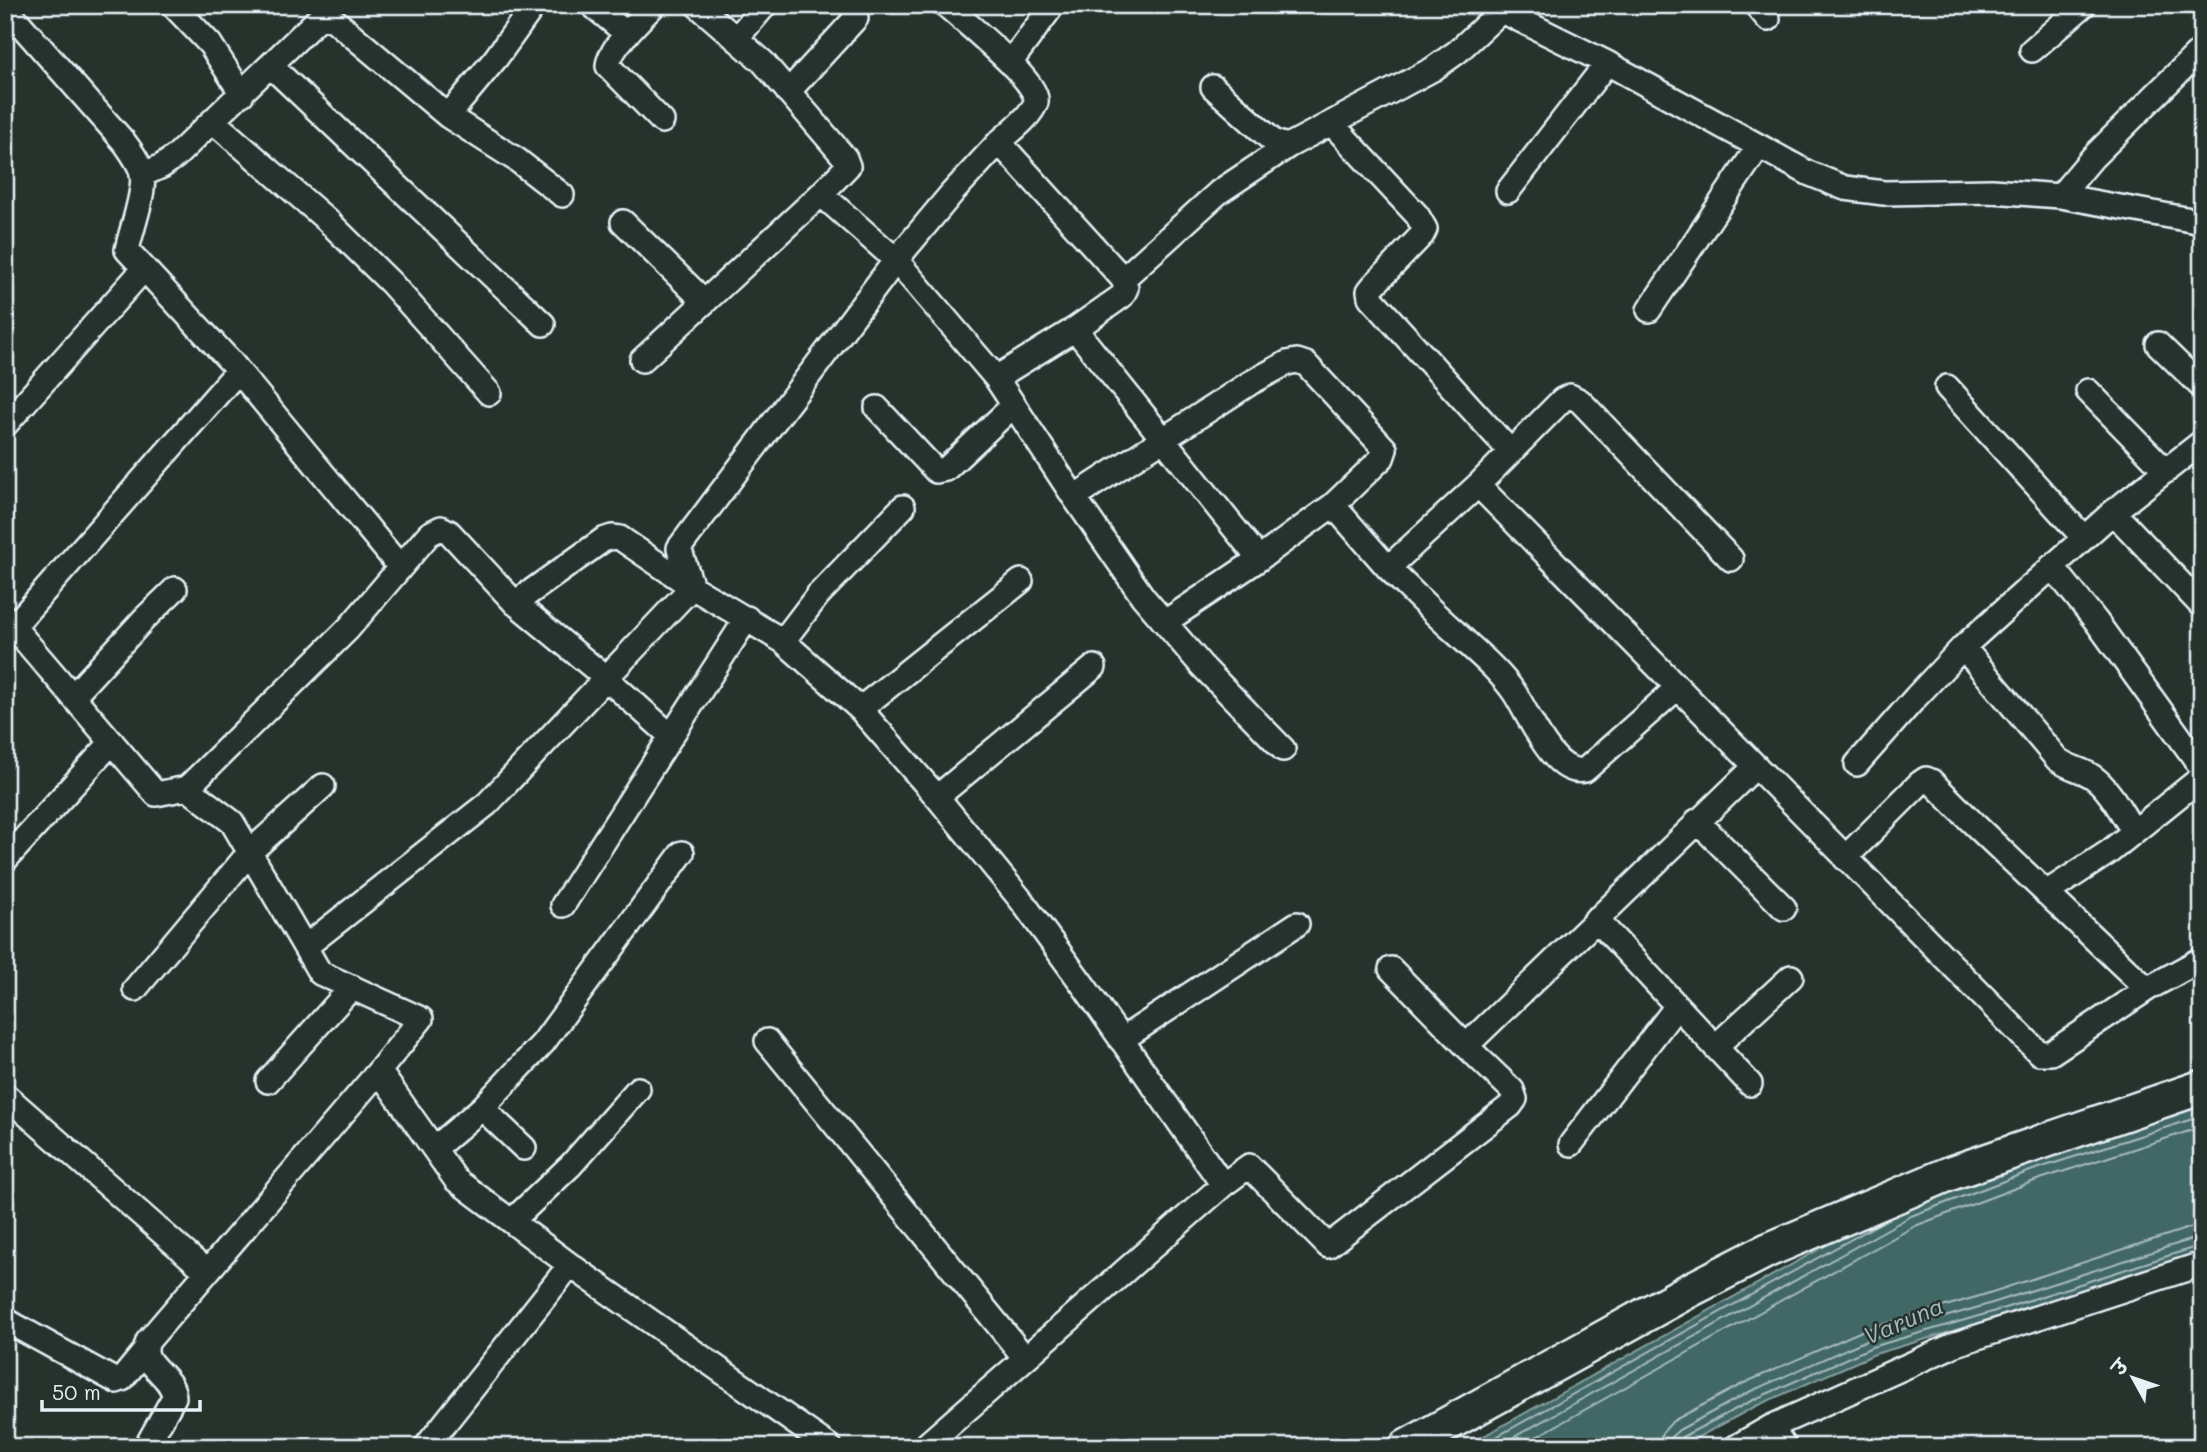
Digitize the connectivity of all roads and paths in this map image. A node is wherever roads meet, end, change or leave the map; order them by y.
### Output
1 (173, 5) edge
2 (534, 5) edge
3 (592, 5) edge
4 (654, 5) edge
5 (697, 5) edge
6 (765, 5) edge
7 (946, 5) edge
8 (1053, 5) edge
9 (2084, 5) edge
10 (5, 7) edge
11 (1495, 8) edge
12 (856, 19) dead end
13 (627, 34) junction
14 (736, 39) junction
15 (2202, 49) edge
16 (2032, 50) dead end
17 (1010, 63) junction
18 (1607, 63) junction
19 (271, 66) junction
20 (1213, 87) dead end
21 (788, 92) junction
22 (242, 94) junction
23 (448, 116) junction
24 (662, 121) dead end
25 (214, 122) junction
26 (1332, 124) junction
27 (999, 142) junction
28 (1288, 146) junction
29 (1759, 146) junction
30 (142, 174) junction
31 (1508, 191) dead end
32 (821, 194) junction
33 (562, 195) dead end
34 (2060, 196) junction
35 (623, 222) dead end
36 (2202, 222) edge
37 (896, 260) junction
38 (144, 270) junction
39 (1123, 279) junction
40 (705, 302) junction
41 (1649, 310) dead end
42 (544, 324) dead end
43 (1075, 329) junction
44 (2158, 344) dead end
45 (642, 360) dead end
46 (238, 371) junction
47 (996, 378) junction
48 (1947, 387) dead end
49 (2202, 387) edge
50 (2088, 391) dead end
51 (489, 393) dead end
52 (1014, 405) junction
53 (877, 408) dead end
54 (5, 425) edge
55 (1161, 440) junction
56 (2202, 442) edge
57 (1510, 451) junction
58 (2166, 471) junction
59 (1478, 485) junction
60 (1074, 497) junction
61 (1333, 505) junction
62 (903, 507) dead end
63 (2113, 512) junction
64 (2084, 538) junction
65 (1259, 559) junction
66 (1731, 559) dead end
67 (2052, 566) junction
68 (400, 567) junction
69 (1388, 568) junction
70 (1021, 581) dead end
71 (692, 587) junction
72 (175, 589) dead end
73 (515, 603) junction
74 (2202, 606) edge
75 (747, 618) junction
76 (9, 622) edge
77 (1165, 622) junction
78 (783, 641) junction
79 (1963, 647) junction
80 (1094, 667) dead end
81 (606, 678) junction
82 (1677, 688) junction
83 (73, 696) junction
84 (860, 709) junction
85 (671, 736) junction
86 (112, 742) junction
87 (1283, 749) dead end
88 (1857, 764) dead end
89 (1756, 766) junction
90 (2202, 768) edge
91 (2202, 777) edge
92 (323, 786) dead end
93 (187, 788) junction
94 (937, 797) junction
95 (1698, 821) junction
96 (2134, 832) junction
97 (250, 852) junction
98 (682, 853) dead end
99 (1845, 858) junction
100 (5, 860) edge
101 (2046, 893) junction
102 (563, 905) dead end
103 (1784, 908) dead end
104 (1596, 919) junction
105 (1297, 924) dead end
106 (305, 947) junction
107 (2202, 959) edge
108 (1391, 969) dead end
109 (1791, 977) dead end
110 (352, 987) junction
111 (135, 989) dead end
112 (2147, 989) junction
113 (1677, 1006) junction
114 (1121, 1040) junction
115 (767, 1041) dead end
116 (1466, 1046) junction
117 (1715, 1047) junction
118 (379, 1071) junction
119 (268, 1081) dead end
120 (1750, 1084) dead end
121 (2202, 1087) edge
122 (638, 1089) dead end
123 (5, 1095) edge
124 (482, 1108) junction
125 (1571, 1144) dead end
126 (524, 1148) dead end
127 (434, 1149) junction
128 (1223, 1185) junction
129 (512, 1221) junction
130 (2202, 1264) edge
131 (570, 1265) junction
132 (206, 1271) junction
133 (5, 1320) edge
134 (145, 1351) junction
135 (1025, 1358) junction
136 (1771, 1427) junction
137 (146, 1447) edge
138 (426, 1447) edge
139 (830, 1447) edge
140 (924, 1447) edge
141 (1406, 1447) edge
142 (1736, 1447) edge
143 (1785, 1447) edge

1 - 22 street
2 - 23 street
3 - 13 street
4 - 13 street
5 - 14 street
6 - 14 street
7 - 17 street
8 - 17 street
9 - 16 street
10 - 30 street
11 - 18 street
11 - 26 street
12 - 21 street
13 - 24 street
14 - 21 street
15 - 34 street
17 - 27 street
18 - 29 street
18 - 31 street
19 - 22 street
19 - 23 street
19 - 42 street
20 - 28 street
21 - 32 street
22 - 25 street
23 - 33 street
25 - 30 street
25 - 51 street
26 - 28 street
26 - 57 street
27 - 37 street
27 - 39 street
28 - 39 street
29 - 34 street
29 - 41 street
30 - 38 street
32 - 37 street
32 - 40 street
34 - 36 street
35 - 40 street
37 - 47 street
37 - 71 street
38 - 46 street
38 - 54 street
39 - 43 street
40 - 45 street
43 - 47 street
43 - 55 street
44 - 49 street
46 - 68 street
46 - 76 street
47 - 52 street
48 - 64 street
50 - 58 street
52 - 53 street
52 - 60 street
55 - 60 street
55 - 61 street
55 - 65 street
56 - 58 street
57 - 59 street
57 - 66 street
58 - 63 street
59 - 69 street
59 - 82 street
60 - 77 street
61 - 65 street
61 - 69 street
62 - 78 street
63 - 64 street
63 - 74 street
64 - 67 street
65 - 77 street
67 - 79 street
67 - 90 street
68 - 73 street
68 - 93 street
69 - 82 street
70 - 84 street
71 - 73 street
71 - 75 street
71 - 81 street
72 - 83 street
73 - 81 street
75 - 78 street
75 - 85 street
76 - 83 street
77 - 87 street
78 - 84 street
79 - 88 street
79 - 96 street
80 - 94 street
81 - 85 street
81 - 106 street
82 - 89 street
83 - 86 street
84 - 94 street
85 - 102 street
86 - 93 street
86 - 100 street
89 - 95 street
89 - 99 street
91 - 96 street
92 - 97 street
93 - 97 street
94 - 114 street
95 - 103 street
95 - 104 street
96 - 101 street
97 - 106 street
97 - 111 street
98 - 124 street
99 - 101 street
99 - 112 street
101 - 112 street
104 - 113 street
104 - 116 street
105 - 114 street
106 - 110 street
107 - 112 street
108 - 116 street
109 - 117 street
110 - 118 street
110 - 119 street
113 - 117 street
113 - 125 street
114 - 128 street
115 - 135 street
116 - 128 street
117 - 120 street
118 - 127 street
118 - 132 street
121 - 141 street
122 - 129 street
123 - 132 street
124 - 126 street
124 - 127 street
127 - 129 street
128 - 135 street
129 - 131 street
130 - 136 street
131 - 138 street
131 - 139 street
132 - 134 street
133 - 134 street
134 - 137 street
135 - 140 street
136 - 142 street
136 - 143 street

